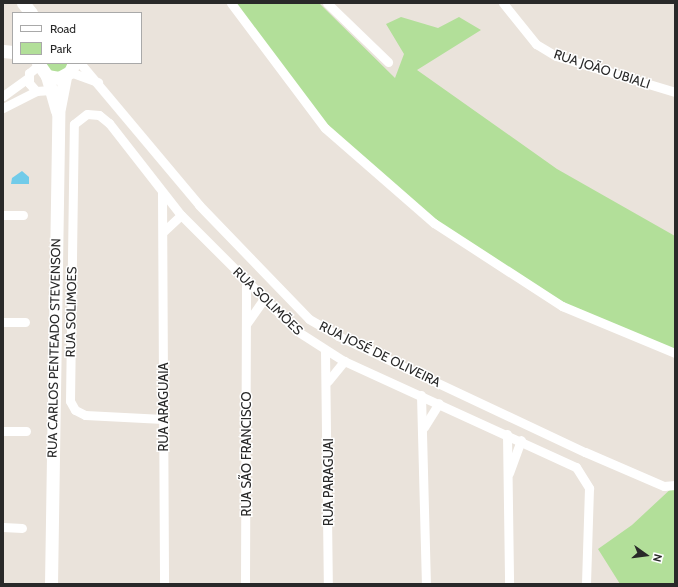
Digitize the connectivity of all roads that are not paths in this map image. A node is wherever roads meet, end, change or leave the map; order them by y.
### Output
1 (23, 3) edge
2 (231, 3) edge
3 (327, 3) edge
4 (503, 3) edge
5 (30, 12) edge
6 (388, 62) dead end
7 (39, 64) edge
8 (81, 64) edge
9 (69, 71) edge
10 (46, 76) junction
11 (28, 78) junction
12 (98, 82) junction
13 (51, 90) junction
14 (36, 91) junction
15 (675, 92) edge
16 (3, 96) edge
17 (3, 108) edge
18 (58, 113) junction
19 (74, 124) joint
20 (162, 193) junction
21 (3, 215) edge
22 (23, 215) dead end
23 (181, 215) junction
24 (164, 231) junction
25 (246, 282) junction
26 (263, 300) junction
27 (3, 322) edge
28 (25, 322) dead end
29 (247, 323) junction
30 (326, 350) junction
31 (675, 353) edge
32 (344, 361) junction
33 (328, 381) junction
34 (421, 395) junction
35 (439, 402) junction
36 (163, 418) junction
37 (424, 427) junction
38 (3, 431) edge
39 (26, 431) dead end
40 (507, 434) junction
41 (521, 440) junction
42 (507, 480) junction
43 (675, 485) edge
44 (3, 527) edge
45 (22, 528) dead end
46 (51, 584) edge
47 (164, 584) edge
48 (245, 584) edge
49 (328, 584) edge
50 (426, 584) edge
51 (509, 584) edge
52 (586, 584) edge

1 - 5 street
2 - 31 street
3 - 6 street
4 - 15 street, RUA JOÃO UBIALI
7 - 10 street, RUA CARLOS PENTEADO STEVENSON
7 - 11 street
8 - 12 street, RUA JOSÉ DE OLIVEIRA
9 - 10 street
9 - 12 street
9 - 18 street, RUA CARLOS PENTEADO STEVENSON
10 - 13 street, RUA CARLOS PENTEADO STEVENSON
11 - 14 street
11 - 16 street
12 - 43 street, RUA JOSÉ DE OLIVEIRA
13 - 14 street
13 - 18 street, RUA CARLOS PENTEADO STEVENSON
14 - 17 street
18 - 46 street, RUA CARLOS PENTEADO STEVENSON
19 - 20 street, RUA SOLIMÕES
19 - 36 street, RUA SOLIMOES
20 - 23 street, RUA SOLIMÕES
20 - 24 street, RUA ARAGUAIA
21 - 22 street
23 - 24 street
23 - 25 street, RUA SOLIMÕES
24 - 36 street, RUA ARAGUAIA
25 - 26 street, RUA SOLIMÕES
25 - 29 street, RUA SÃO FRANCISCO
26 - 29 street
26 - 30 street, RUA SOLIMÕES
27 - 28 street
29 - 48 street, RUA SÃO FRANCISCO
30 - 32 street, RUA SOLIMÕES
30 - 33 street, RUA PARAGUAI
32 - 33 street
32 - 34 street, RUA SOLIMÕES
33 - 49 street, RUA PARAGUAI
34 - 35 street, RUA SOLIMÕES
34 - 37 street
35 - 37 street
35 - 40 street, RUA SOLIMÕES
36 - 47 street, RUA ARAGUAIA
37 - 50 street
38 - 39 street
40 - 41 street, RUA SOLIMÕES
40 - 42 street
41 - 42 street
41 - 52 street, RUA SOLIMÕES
42 - 51 street
44 - 45 street

